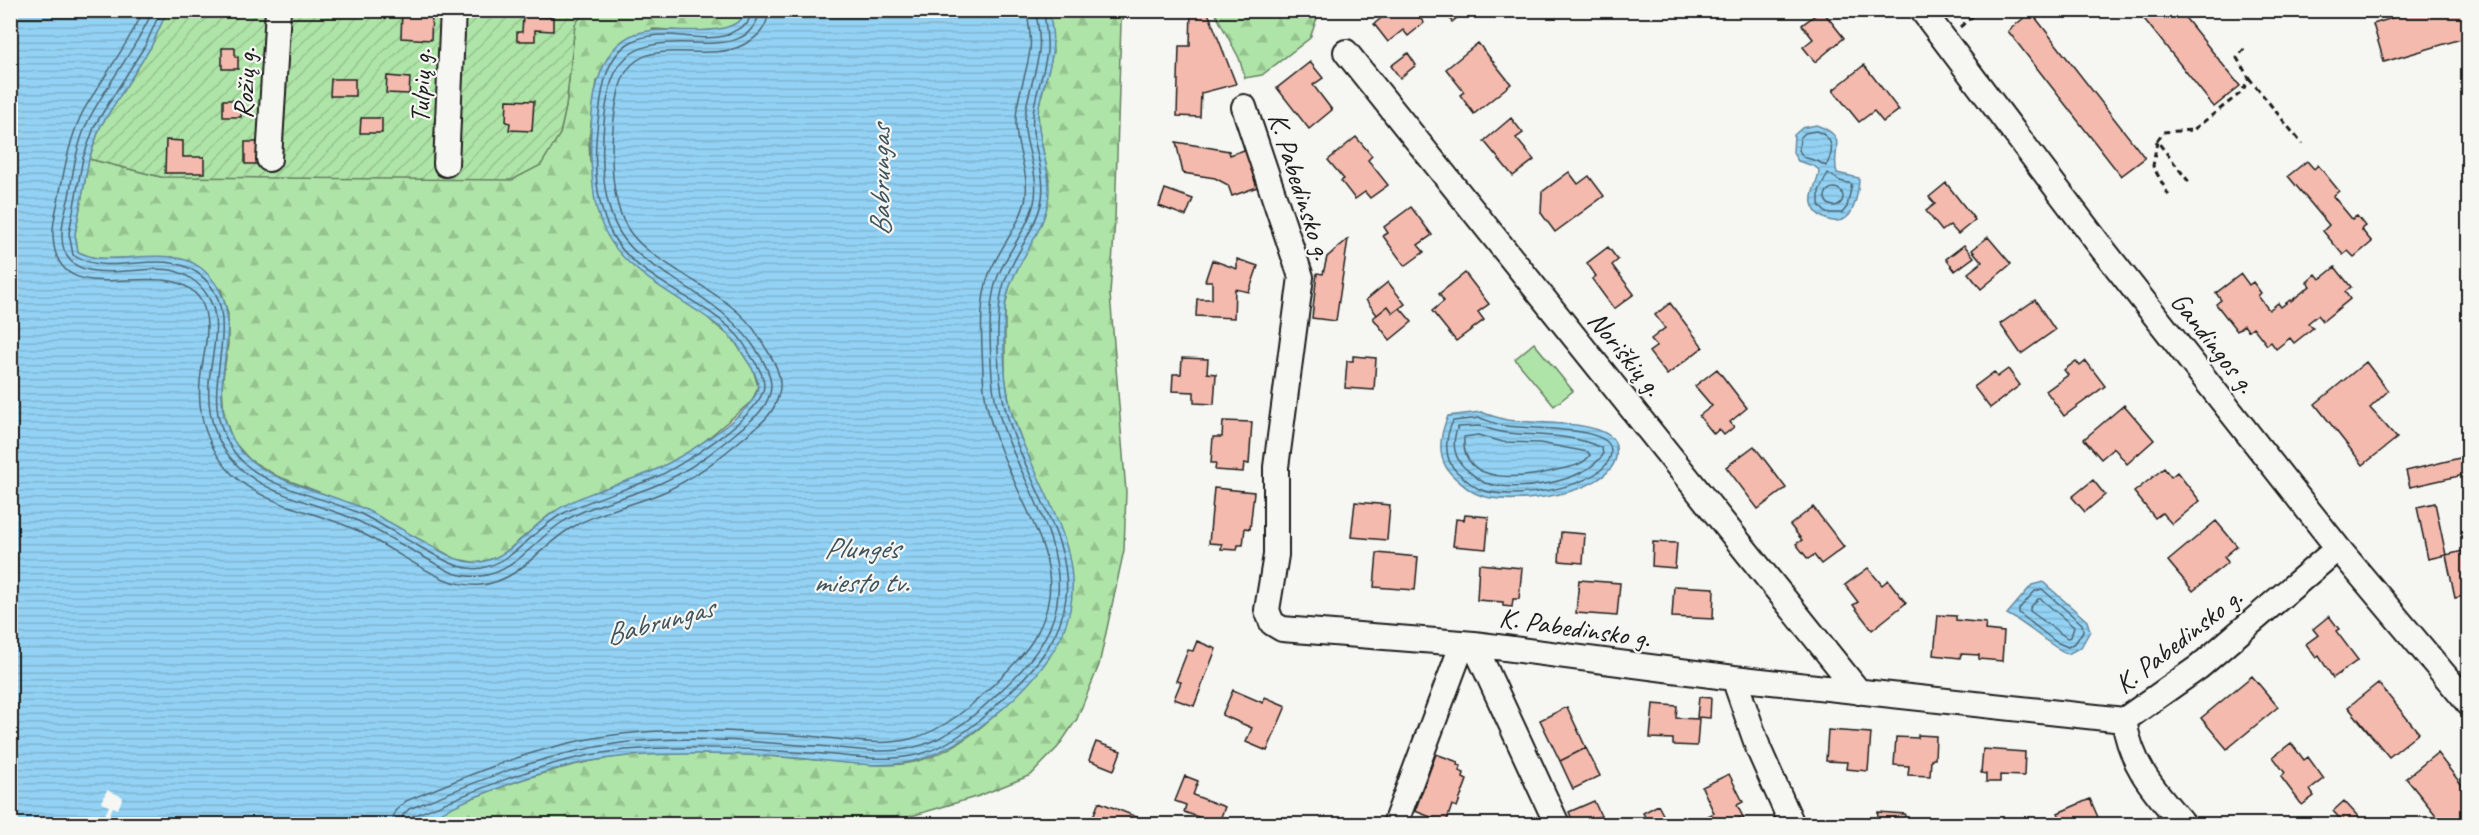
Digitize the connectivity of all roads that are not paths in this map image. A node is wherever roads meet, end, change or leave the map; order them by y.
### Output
1 (278, 10) edge
2 (453, 10) edge
3 (1922, 10) edge
4 (1346, 52) dead end
5 (1244, 107) dead end
6 (269, 159) dead end
7 (446, 164) dead end
8 (2338, 548) junction
9 (1468, 643) junction
10 (1734, 678) junction
11 (1859, 692) junction
12 (2469, 702) edge
13 (2124, 720) junction
14 (1395, 825) edge
15 (1557, 825) edge
16 (1792, 825) edge
17 (2183, 825) edge

1 - 6 street, Rožių g.
2 - 7 street, Tulpių g.
3 - 8 street, Gandingos g.
4 - 11 street, Noriškių g.
5 - 9 street, K. Pabedinsko g.
8 - 12 street, Gandingos g.
8 - 13 street, K. Pabedinsko g.
9 - 10 street, K. Pabedinsko g.
9 - 14 street
9 - 15 street
10 - 11 street, K. Pabedinsko g.
10 - 16 street
11 - 13 street, K. Pabedinsko g.
13 - 17 street

